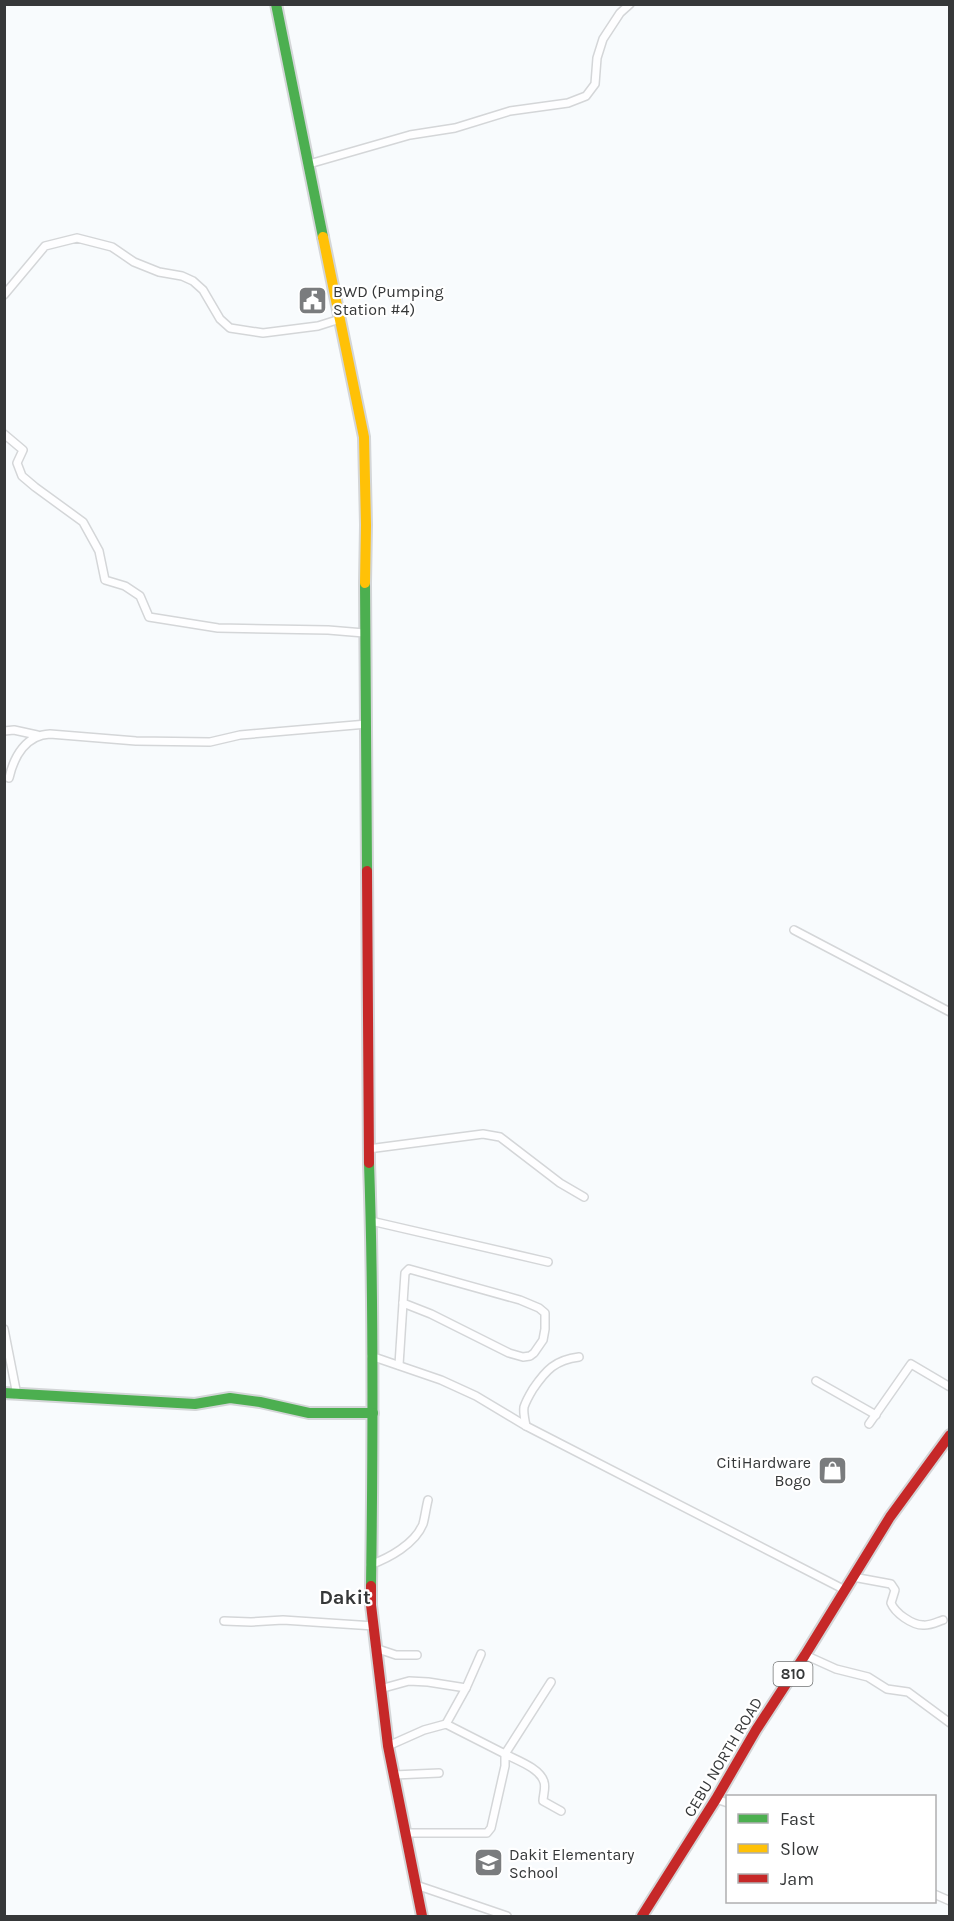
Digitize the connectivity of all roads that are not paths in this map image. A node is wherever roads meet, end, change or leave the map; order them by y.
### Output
1 (276, 4) edge
2 (630, 4) edge
3 (309, 164) junction
4 (4, 296) edge
5 (340, 318) junction
6 (4, 434) edge
7 (364, 633) junction
8 (367, 724) junction
9 (4, 730) edge
10 (37, 735) junction
11 (9, 778) dead end
12 (794, 930) dead end
13 (950, 1012) edge
14 (368, 1149) junction
15 (584, 1197) dead end
16 (371, 1221) junction
17 (548, 1262) dead end
18 (403, 1303) junction
19 (4, 1329) edge
20 (371, 1356) junction
21 (579, 1357) dead end
22 (399, 1365) junction
23 (816, 1381) dead end
24 (950, 1387) edge
25 (4, 1394) edge
26 (17, 1395) junction
27 (373, 1413) junction
28 (876, 1415) junction
29 (869, 1424) dead end
30 (526, 1426) junction
31 (950, 1435) edge
32 (428, 1500) dead end
33 (370, 1565) junction
34 (853, 1577) junction
35 (845, 1590) junction
36 (224, 1620) dead end
37 (943, 1620) dead end
38 (374, 1626) junction
39 (375, 1648) junction
40 (481, 1654) dead end
41 (417, 1655) dead end
42 (805, 1655) junction
43 (551, 1682) dead end
44 (466, 1688) junction
45 (380, 1689) junction
46 (950, 1723) edge
47 (446, 1724) junction
48 (388, 1746) junction
49 (505, 1754) junction
50 (439, 1773) dead end
51 (394, 1775) junction
52 (716, 1799) junction
53 (726, 1802) edge
54 (561, 1811) dead end
55 (406, 1833) junction
56 (416, 1885) junction
57 (936, 1895) edge
58 (950, 1901) edge
59 (422, 1917) edge
60 (507, 1917) edge
61 (642, 1917) edge

1 - 3 main road
2 - 3 street
3 - 5 main road
4 - 5 street
5 - 7 main road
6 - 7 street
7 - 8 main road
8 - 10 street
8 - 14 main road
9 - 10 street
10 - 11 street
12 - 13 street
14 - 15 street
14 - 16 main road
16 - 17 street
16 - 20 main road
18 - 18 street
18 - 22 street
19 - 26 street
20 - 22 street
20 - 27 main road
21 - 30 street
22 - 30 street
23 - 28 street
24 - 28 street
25 - 26 main road
26 - 27 main road
27 - 33 main road
28 - 29 street
30 - 35 street
31 - 34 main road, CEBU NORTH ROAD / 810
32 - 33 street
33 - 38 main road
34 - 35 main road, CEBU NORTH ROAD / 810
34 - 37 street
35 - 42 main road, CEBU NORTH ROAD / 810
36 - 38 street
38 - 39 main road
39 - 41 street
39 - 45 main road
40 - 44 street
42 - 46 street
42 - 52 main road, CEBU NORTH ROAD / 810
43 - 49 street
44 - 45 street
44 - 47 street
45 - 48 main road
47 - 48 street
47 - 49 street
48 - 51 main road
49 - 54 street
49 - 55 street
50 - 51 street
51 - 55 main road
52 - 53 street
52 - 61 main road, CEBU NORTH ROAD / 810
55 - 56 main road
56 - 59 main road
56 - 60 street
57 - 58 street

